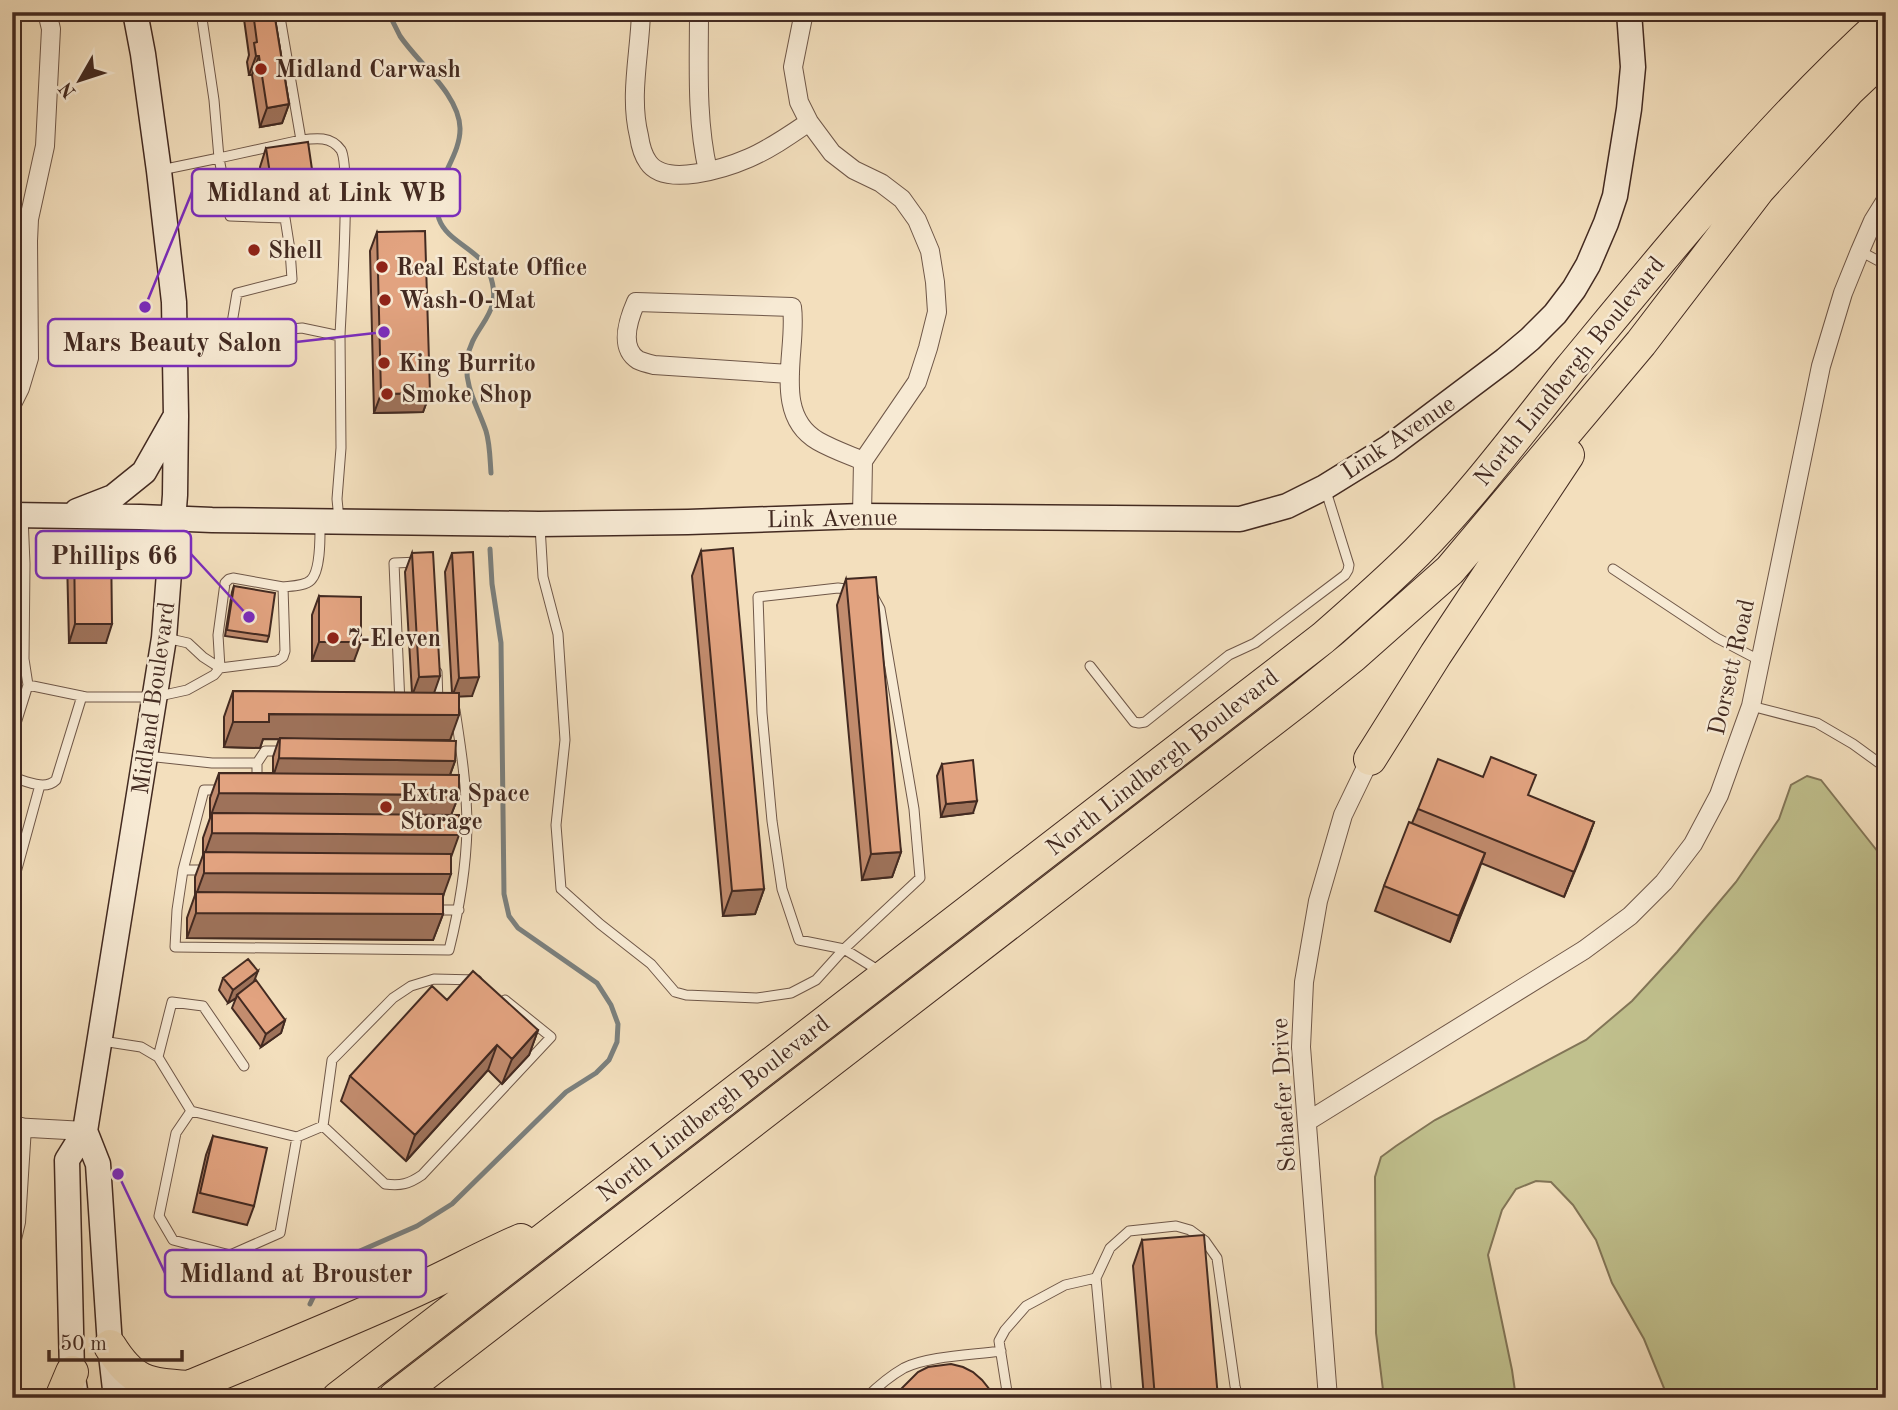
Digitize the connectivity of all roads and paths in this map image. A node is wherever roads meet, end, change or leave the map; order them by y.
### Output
1 (47, 12) edge
2 (135, 12) edge
3 (201, 12) edge
4 (641, 12) edge
5 (699, 12) edge
6 (804, 12) edge
7 (1629, 12) edge
8 (280, 17) dead end
9 (1886, 19) edge
10 (1886, 55) edge
11 (1886, 65) edge
12 (1848, 91) junction
13 (809, 122) junction
14 (302, 140) junction
15 (219, 158) junction
16 (159, 171) junction
17 (708, 171) junction
18 (1886, 200) edge
19 (1860, 251) junction
20 (1886, 265) edge
21 (230, 335) junction
22 (340, 336) junction
23 (175, 340) junction
24 (1641, 343) junction
25 (790, 374) junction
26 (12, 404) edge
27 (176, 416) junction
28 (863, 461) junction
29 (1325, 487) junction
30 (18, 515) edge
31 (65, 516) junction
32 (862, 516) junction
33 (173, 519) junction
34 (330, 521) junction
35 (539, 524) junction
36 (432, 561) edge
37 (1614, 569) dead end
38 (283, 587) junction
39 (860, 591) edge
40 (871, 593) edge
41 (164, 638) junction
42 (1759, 660) junction
43 (1090, 666) dead end
44 (220, 668) junction
45 (436, 668) edge
46 (28, 685) junction
47 (82, 696) junction
48 (155, 697) junction
49 (1751, 706) junction
50 (386, 709) edge
51 (400, 709) junction
52 (412, 709) edge
53 (425, 709) edge
54 (438, 709) junction
55 (12, 736) edge
56 (448, 750) edge
57 (461, 750) junction
58 (291, 751) edge
59 (145, 756) junction
60 (1370, 759) joint
61 (257, 763) junction
62 (1886, 768) edge
63 (12, 777) edge
64 (40, 785) junction
65 (231, 790) edge
66 (244, 790) edge
67 (257, 790) junction
68 (271, 790) edge
69 (451, 790) edge
70 (465, 790) junction
71 (453, 828) edge
72 (467, 828) junction
73 (194, 829) junction
74 (208, 829) dead end
75 (183, 870) junction
76 (223, 870) edge
77 (450, 870) edge
78 (464, 870) junction
79 (15, 877) dead end
80 (177, 910) junction
81 (191, 910) dead end
82 (418, 910) edge
83 (459, 910) junction
84 (844, 949) junction
85 (885, 975) junction
86 (490, 988) edge
87 (500, 996) edge
88 (100, 1041) junction
89 (158, 1056) junction
90 (244, 1066) dead end
91 (191, 1111) junction
92 (1308, 1121) junction
93 (323, 1126) junction
94 (17, 1127) edge
95 (85, 1131) junction
96 (297, 1137) junction
97 (568, 1220) junction
98 (12, 1239) edge
99 (1097, 1278) junction
100 (110, 1346) junction
101 (455, 1350) junction
102 (1001, 1351) junction
103 (70, 1389) edge
104 (178, 1392) edge
105 (116, 1398) edge
106 (338, 1398) edge
107 (394, 1398) edge
108 (420, 1398) edge
109 (866, 1398) edge
110 (1008, 1398) edge
111 (1107, 1398) edge
112 (1238, 1398) edge
113 (1328, 1398) edge

1 - 26 street
2 - 16 street, Midland Boulevard
3 - 15 lane
4 - 17 street
5 - 17 street
6 - 13 street
7 - 29 street, Link Avenue
8 - 14 lane
9 - 85 highway, North Lindbergh Boulevard
10 - 12 highway, North Lindbergh Boulevard
11 - 12 highway
12 - 24 highway, North Lindbergh Boulevard
13 - 17 street
13 - 28 street
14 - 15 lane
14 - 22 lane
15 - 16 lane
15 - 21 lane
16 - 23 street, Midland Boulevard
18 - 19 street, Dorsett Road
19 - 20 lane
19 - 42 street, Dorsett Road
21 - 22 lane
21 - 23 lane
22 - 34 lane
23 - 27 street, Midland Boulevard
24 - 60 highway
24 - 101 highway, North Lindbergh Boulevard
25 - 25 street
25 - 28 street
27 - 31 street
27 - 33 street, Midland Boulevard
28 - 32 street
29 - 32 street, Link Avenue
29 - 43 lane
30 - 31 street, Link Avenue
30 - 46 lane
31 - 33 street, Link Avenue
32 - 35 street, Link Avenue
33 - 34 street, Link Avenue
33 - 41 street, Midland Boulevard
34 - 35 street, Link Avenue
34 - 38 lane
35 - 84 lane
36 - 51 lane
37 - 42 lane
38 - 44 lane
38 - 44 lane
39 - 84 lane
40 - 84 lane
41 - 44 lane
41 - 48 street, Midland Boulevard
42 - 49 street, Dorsett Road
44 - 48 lane
45 - 54 lane
46 - 47 lane
46 - 55 lane
47 - 48 lane
47 - 64 lane
48 - 59 street, Midland Boulevard
49 - 62 lane
49 - 92 street, Dorsett Road
50 - 51 lane
51 - 52 lane
53 - 54 lane
54 - 57 lane
56 - 57 lane
57 - 70 lane
58 - 61 lane
59 - 61 lane
59 - 88 street, Midland Boulevard
60 - 92 street, Schaefer Drive
61 - 67 lane
63 - 64 lane
64 - 79 lane
65 - 73 lane
66 - 67 lane
67 - 68 lane
69 - 70 lane
70 - 72 lane
71 - 72 lane
72 - 78 lane
73 - 74 lane
73 - 75 lane
75 - 76 lane
75 - 80 lane
77 - 78 lane
78 - 83 lane
80 - 81 lane
80 - 83 lane
82 - 83 lane
84 - 85 lane
85 - 97 highway, North Lindbergh Boulevard
86 - 93 lane
87 - 93 lane
88 - 89 lane
88 - 95 street, Midland Boulevard
89 - 90 lane
89 - 91 lane
91 - 96 lane
91 - 96 lane
92 - 113 street, Schaefer Drive
93 - 96 lane
94 - 95 street
94 - 98 street
95 - 100 street
95 - 103 street, Midland Boulevard
97 - 104 highway
97 - 106 highway, North Lindbergh Boulevard
99 - 102 lane
99 - 111 lane
99 - 112 lane
100 - 104 highway
100 - 105 street
101 - 107 highway, North Lindbergh Boulevard
101 - 108 highway
102 - 109 lane
102 - 110 lane

